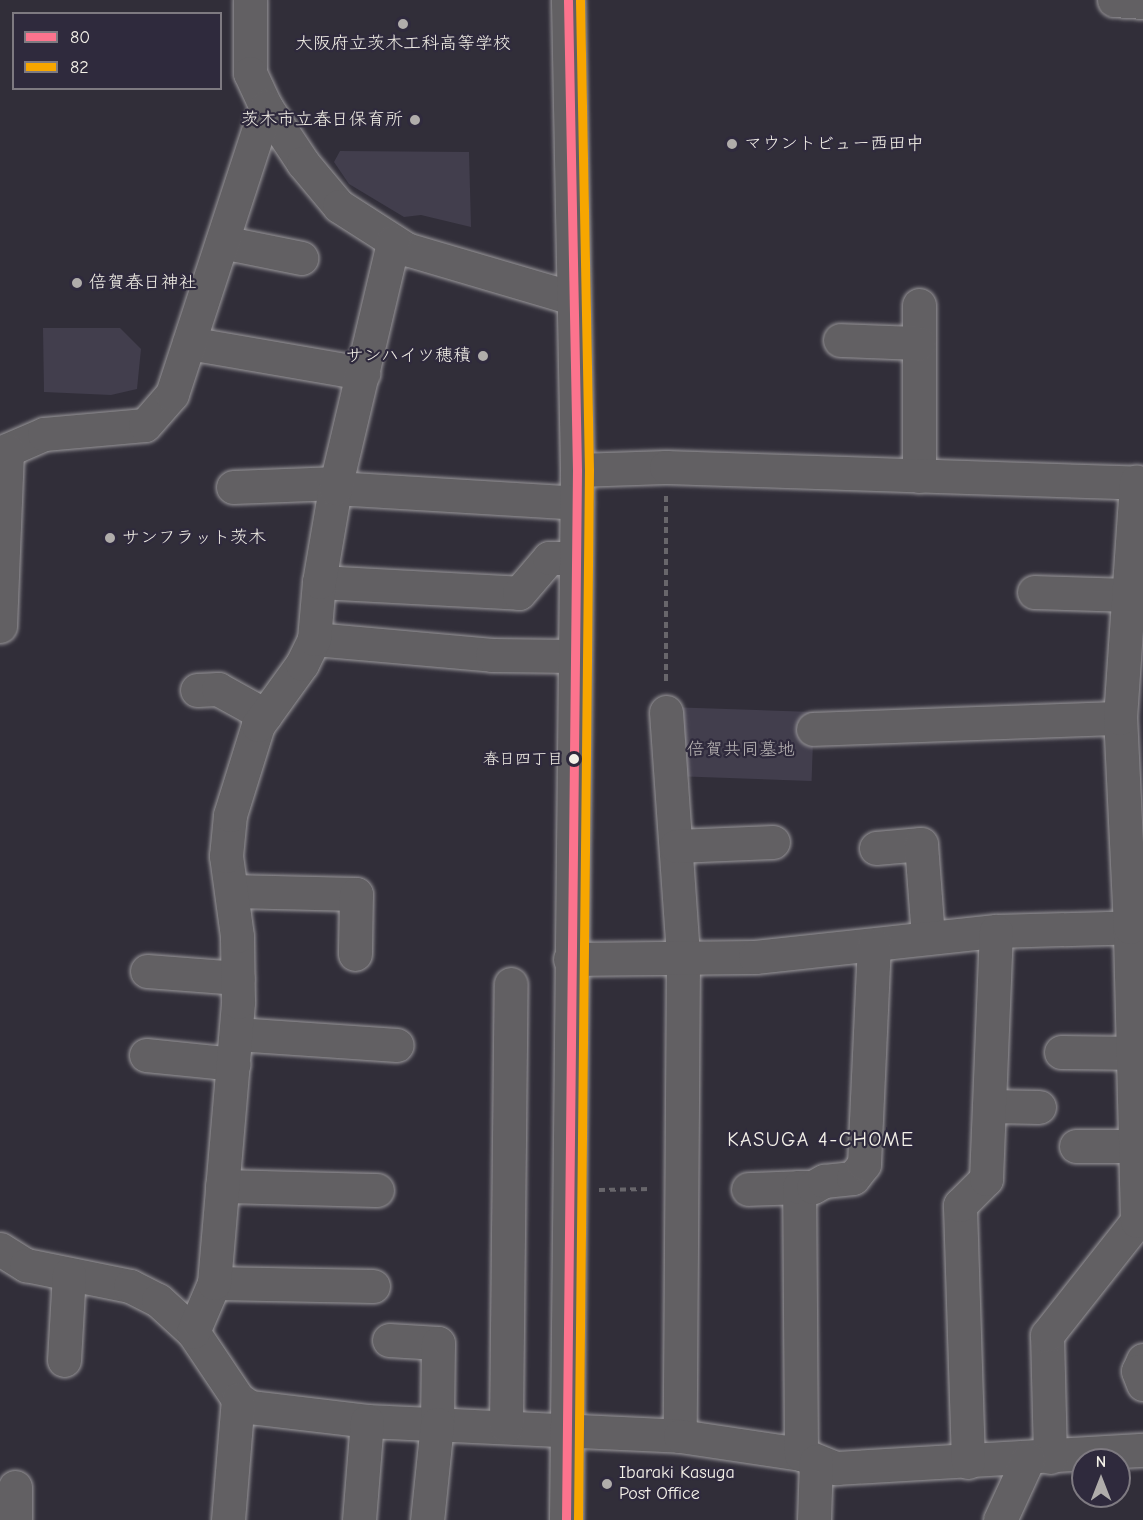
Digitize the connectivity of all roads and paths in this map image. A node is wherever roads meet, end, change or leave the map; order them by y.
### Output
1 (250, 0) edge
2 (568, 0) edge
3 (1114, 0) edge
4 (1143, 2) edge
5 (266, 107) junction
6 (222, 242) junction
7 (393, 242) junction
8 (301, 258) dead end
9 (573, 298) junction
10 (919, 305) dead end
11 (840, 340) dead end
12 (189, 342) junction
13 (919, 343) junction
14 (363, 373) junction
15 (3, 448) edge
16 (666, 467) junction
17 (577, 470) junction
18 (919, 476) junction
19 (1140, 483) edge
20 (336, 486) junction
21 (233, 487) dead end
22 (577, 503) junction
23 (576, 558) junction
24 (319, 582) junction
25 (1034, 592) dead end
26 (1128, 595) junction
27 (0, 626) edge
28 (314, 639) junction
29 (574, 656) junction
30 (197, 690) dead end
31 (666, 711) joint
32 (265, 715) junction
33 (1120, 718) junction
34 (813, 729) dead end
35 (773, 842) dead end
36 (676, 846) junction
37 (876, 848) dead end
38 (233, 891) junction
39 (1136, 927) edge
40 (996, 931) junction
41 (928, 937) junction
42 (874, 945) junction
43 (355, 954) dead end
44 (683, 958) junction
45 (570, 959) junction
46 (147, 971) dead end
47 (238, 978) junction
48 (511, 984) dead end
49 (397, 1045) dead end
50 (235, 1049) junction
51 (1061, 1052) dead end
52 (1138, 1053) edge
53 (146, 1055) dead end
54 (989, 1106) junction
55 (1039, 1107) dead end
56 (1076, 1146) dead end
57 (1135, 1146) junction
58 (222, 1186) junction
59 (800, 1187) junction
60 (748, 1188) dead end
61 (682, 1189) junction
62 (377, 1190) dead end
63 (568, 1190) junction
64 (0, 1249) edge
65 (69, 1274) junction
66 (214, 1283) junction
67 (373, 1286) dead end
68 (193, 1332) junction
69 (389, 1340) dead end
70 (64, 1360) dead end
71 (1143, 1360) edge
72 (1143, 1384) edge
73 (238, 1399) junction
74 (367, 1421) junction
75 (437, 1424) junction
76 (506, 1426) junction
77 (567, 1431) junction
78 (680, 1436) junction
79 (1143, 1450) edge
80 (808, 1458) junction
81 (1039, 1458) junction
82 (968, 1462) junction
83 (15, 1487) dead end
84 (15, 1520) edge
85 (228, 1520) edge
86 (359, 1520) edge
87 (427, 1520) edge
88 (566, 1520) edge
89 (814, 1520) edge
90 (1000, 1520) edge

1 - 5 street
2 - 9 street
3 - 4 street
5 - 6 street
5 - 7 street
6 - 8 street
6 - 12 street
7 - 9 street
7 - 14 street
9 - 17 street
10 - 13 street
11 - 13 street
12 - 14 street
12 - 15 street
13 - 18 street
14 - 20 street
15 - 27 street
16 - 17 street
16 - 18 street
16 - 31 path
17 - 22 street
18 - 19 street
19 - 26 street
20 - 21 street
20 - 22 street
20 - 24 street
22 - 23 street
23 - 24 street
23 - 29 street
24 - 28 street
25 - 26 street
26 - 33 street
28 - 29 street
28 - 32 street
29 - 45 street
30 - 32 street
31 - 36 street
32 - 38 street
33 - 34 street
33 - 39 street
35 - 36 street
36 - 44 street
37 - 41 street
38 - 43 street
38 - 47 street
39 - 40 street
39 - 52 street
40 - 41 street
40 - 54 street
41 - 42 street
42 - 44 street
42 - 59 street
44 - 45 street
44 - 61 street
45 - 63 street
46 - 47 street
47 - 50 street
48 - 76 street
49 - 50 street
50 - 53 street
50 - 58 street
51 - 52 street
52 - 57 street
54 - 55 street
54 - 82 street
56 - 57 street
57 - 81 street
58 - 62 street
58 - 66 street
59 - 60 street
59 - 80 street
61 - 63 path
61 - 78 street
63 - 77 street
64 - 65 street
65 - 68 street
65 - 70 street
66 - 67 street
66 - 68 street
68 - 73 street
69 - 75 street
71 - 72 street
73 - 74 street
73 - 85 street
74 - 75 street
74 - 86 street
75 - 76 street
75 - 87 street
76 - 77 street
77 - 78 street
77 - 88 street
78 - 80 street
79 - 81 street
80 - 82 street
80 - 89 street
81 - 82 street
81 - 90 street
83 - 84 street

